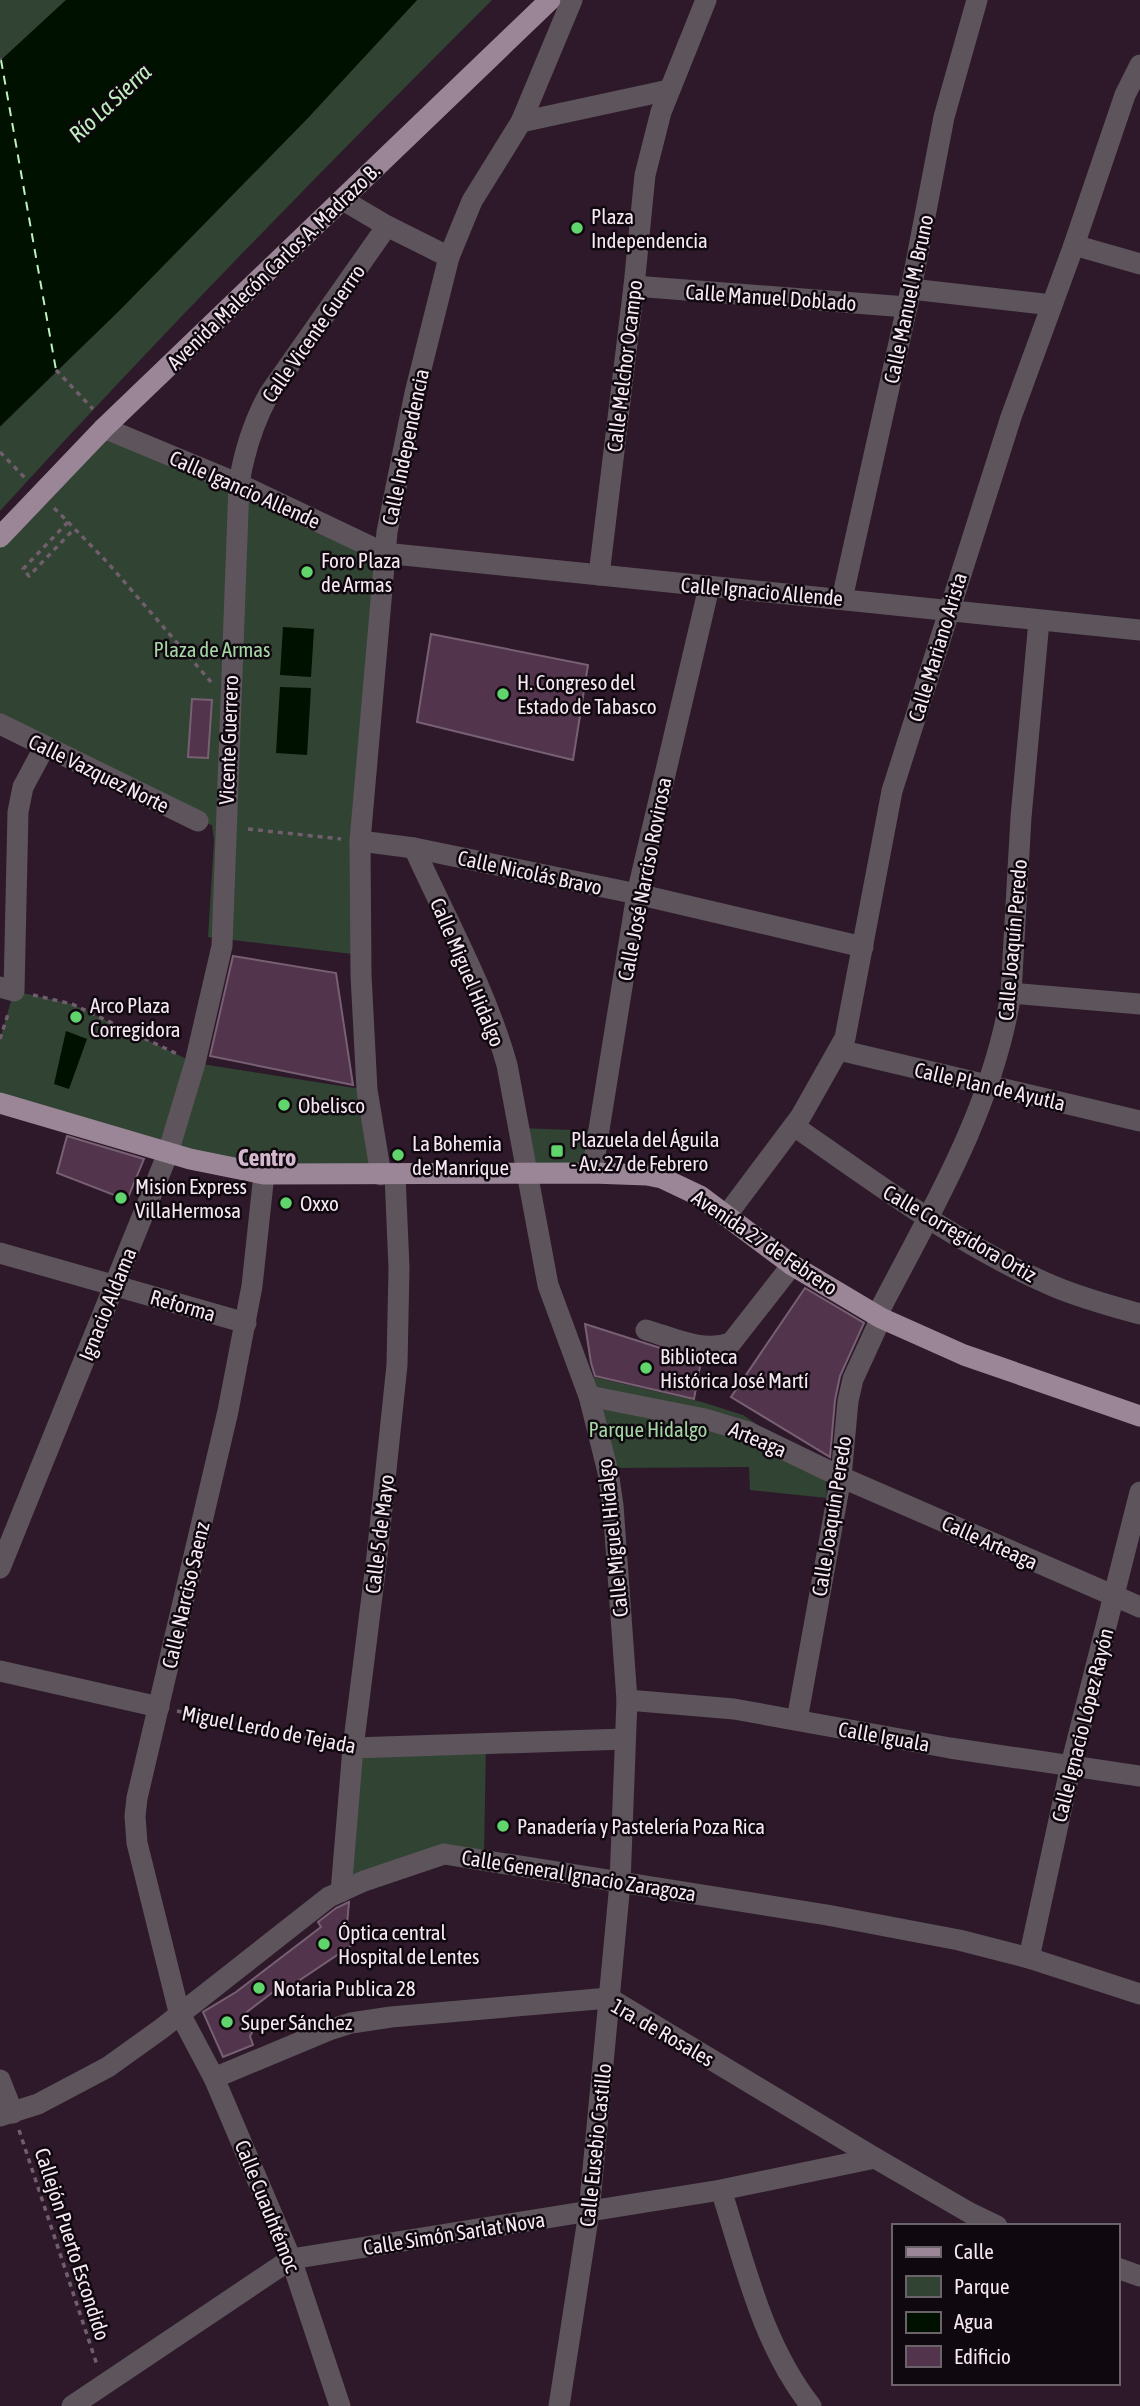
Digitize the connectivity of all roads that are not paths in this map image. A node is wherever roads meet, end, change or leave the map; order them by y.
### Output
1 (550, 0) edge
2 (572, 0) edge
3 (706, 0) edge
4 (977, 0) edge
5 (1140, 65) edge
6 (669, 90) junction
7 (521, 122) junction
8 (343, 200) junction
9 (387, 226) junction
10 (1074, 245) junction
11 (449, 257) junction
12 (1140, 264) edge
13 (634, 286) junction
14 (909, 298) junction
15 (1052, 306) junction
16 (104, 428) junction
17 (239, 484) junction
18 (0, 537) edge
19 (384, 553) junction
20 (599, 575) junction
21 (709, 587) junction
22 (842, 599) junction
23 (948, 610) junction
24 (1039, 621) junction
25 (1140, 630) edge
26 (0, 724) edge
27 (44, 746) junction
28 (198, 821) dead end
29 (225, 827) joint
30 (360, 841) junction
31 (414, 848) junction
32 (637, 894) junction
33 (863, 947) junction
34 (7, 989) edge
35 (1011, 993) junction
36 (1140, 1004) edge
37 (839, 1050) junction
38 (987, 1086) junction
39 (0, 1103) edge
40 (1140, 1121) edge
41 (794, 1126) junction
42 (168, 1153) junction
43 (592, 1173) junction
44 (264, 1174) junction
45 (526, 1174) junction
46 (388, 1175) junction
47 (726, 1216) junction
48 (927, 1218) junction
49 (0, 1254) edge
50 (792, 1265) junction
51 (114, 1286) junction
52 (1140, 1314) edge
53 (879, 1317) junction
54 (246, 1323) junction
55 (646, 1330) dead end
56 (589, 1396) junction
57 (1140, 1416) edge
58 (841, 1477) junction
59 (1140, 1492) edge
60 (0, 1568) edge
61 (1114, 1596) junction
62 (1140, 1607) edge
63 (0, 1671) edge
64 (627, 1700) junction
65 (159, 1707) junction
66 (797, 1720) junction
67 (625, 1739) junction
68 (353, 1748) junction
69 (1071, 1765) junction
70 (1140, 1776) edge
71 (364, 1881) junction
72 (406, 1881) dead end
73 (620, 1883) junction
74 (341, 1892) junction
75 (1029, 1958) junction
76 (1140, 1994) edge
77 (609, 1998) junction
78 (179, 2012) junction
79 (214, 2078) junction
80 (0, 2080) edge
81 (7, 2115) edge
82 (875, 2158) junction
83 (721, 2190) junction
84 (589, 2212) junction
85 (994, 2224) edge
86 (291, 2259) junction
87 (1119, 2269) edge
88 (1140, 2276) edge
89 (72, 2406) edge
90 (340, 2406) edge
91 (559, 2406) edge
92 (811, 2406) edge

1 - 8 main road, Avenida Malecón Carlos A. Madrazo B.
2 - 7 street, Calle Independencia
3 - 6 street, Calle Melchor Ocampo
4 - 14 street, Calle Manuel M. Bruno
5 - 10 street, Calle Mariano Arista
6 - 7 street
6 - 13 street, Calle Melchor Ocampo
7 - 11 street, Calle Independencia
8 - 9 street
8 - 16 main road, Avenida Malecón Carlos A. Madrazo B.
9 - 11 street
9 - 17 street, Calle Vicente Guerrro
10 - 12 street
10 - 15 street, Calle Mariano Arista
11 - 19 street, Calle Independencia
13 - 14 street, Calle Manuel Doblado
13 - 20 street, Calle Melchor Ocampo
14 - 15 street, Calle Manuel Doblado
14 - 22 street, Calle Manuel M. Bruno
15 - 23 street, Calle Mariano Arista
16 - 17 street, Calle Igancio Allende
16 - 18 main road, Avenida Malecón Carlos A. Madrazo B.
17 - 19 street, Calle Igancio Allende
17 - 29 street, Vicente Guerrero
19 - 20 street, Calle Ignacio Allende
19 - 30 street, Calle Independencia
20 - 21 street, Calle Ignacio Allende
21 - 22 street, Calle Ignacio Allende
21 - 32 street, Calle José Narciso Rovirosa
22 - 23 street, Calle Ignacio Allende
23 - 24 street, Calle Ignacio Allende
23 - 33 street, Calle Mariano Arista
24 - 25 street, Calle Ignacio Allende
24 - 35 street, Calle Joaquín Peredo
26 - 27 street, Calle Vazquez Norte
27 - 28 street, Calle Vazquez Norte
27 - 34 street
29 - 42 street, Ignacio Aldama
30 - 31 street, Calle Nicolás Bravo
30 - 46 street, Calle Independencia
31 - 32 street, Calle Nicolás Bravo
31 - 45 street, Calle Miguel Hidalgo
32 - 33 street, Calle Nicolás Bravo
32 - 43 street, Calle José Narciso Rovirosa
33 - 37 street, Calle Mariano Arista
35 - 36 street
35 - 38 street, Calle Joaquín Peredo
37 - 38 street, Calle Plan de Ayutla
37 - 41 street, Calle Mariano Arista
38 - 40 street, Calle Plan de Ayutla
38 - 48 street, Calle Joaquín Peredo
39 - 42 main road, Avenida 27 de Febrero
41 - 47 street, Calle Mariano Arista
41 - 48 street, Calle Corregidora Ortiz
42 - 44 main road, Avenida 27 de Febrero
42 - 51 street, Ignacio Aldama
43 - 45 main road, Avenida 27 de Febrero
43 - 47 main road, Avenida 27 de Febrero
44 - 46 main road, Avenida 27 de Febrero
44 - 54 street, Calle Narciso Saenz
45 - 46 main road, Avenida 27 de Febrero
45 - 56 street, Calle Miguel Hidalgo
46 - 68 street, Calle 5 de Mayo
47 - 50 main road, Avenida 27 de Febrero
48 - 52 street, Calle Corregidora Ortiz
48 - 53 street, Calle Joaquín Peredo
49 - 51 street, Reforma
50 - 53 main road, Avenida 27 de Febrero
50 - 55 street
51 - 54 street, Reforma
51 - 60 street, Ignacio Aldama
53 - 57 main road, Avenida 27 de Febrero
53 - 58 street, Calle Joaquín Peredo
54 - 65 street, Calle Narciso Saenz
56 - 58 street, Arteaga
56 - 64 street, Calle Miguel Hidalgo
58 - 61 street, Calle Arteaga
58 - 66 street, Calle Joaquín Peredo
59 - 61 street, Calle Ignacio López Rayón
61 - 62 street, Calle Arteaga
61 - 69 street, Calle Ignacio López Rayón
63 - 65 street, Miguel Lerdo de Tejada
64 - 66 street, Calle Iguala
64 - 67 street, Calle Miguel Hidalgo
65 - 78 street, Calle Narciso Saenz
66 - 69 street, Calle Iguala
67 - 68 street, Miguel Lerdo de Tejada
67 - 73 street, Calle Miguel Hidalgo
68 - 74 street, Calle 5 de Mayo
69 - 70 street, Calle Iguala
69 - 75 street, Calle Ignacio López Rayón
71 - 72 street
71 - 73 street, Calle General Ignacio Zaragoza
71 - 74 street, Calle General Ignacio Zaragoza
73 - 75 street, Calle General Ignacio Zaragoza
73 - 77 street, Calle Eusebio Castillo
74 - 78 street, Calle General Ignacio Zaragoza
75 - 76 street, Calle General Ignacio Zaragoza
77 - 79 street, 1ra. de Rosales
77 - 82 street, 1ra. de Rosales
77 - 84 street, Calle Eusebio Castillo
78 - 79 street, Calle Cuauhtémoc
78 - 81 street, Calle General Ignacio Zaragoza
79 - 86 street, Calle Cuauhtémoc
80 - 81 street
82 - 83 street, Calle Simón Sarlat Nova
82 - 85 street, 1ra. de Rosales
83 - 84 street, Calle Simón Sarlat Nova
83 - 92 street
84 - 86 street, Calle Simón Sarlat Nova
84 - 91 street, Calle Eusebio Castillo
86 - 89 street, Calle Simón Sarlat Nova
86 - 90 street, Calle Cuauhtémoc
87 - 88 street

